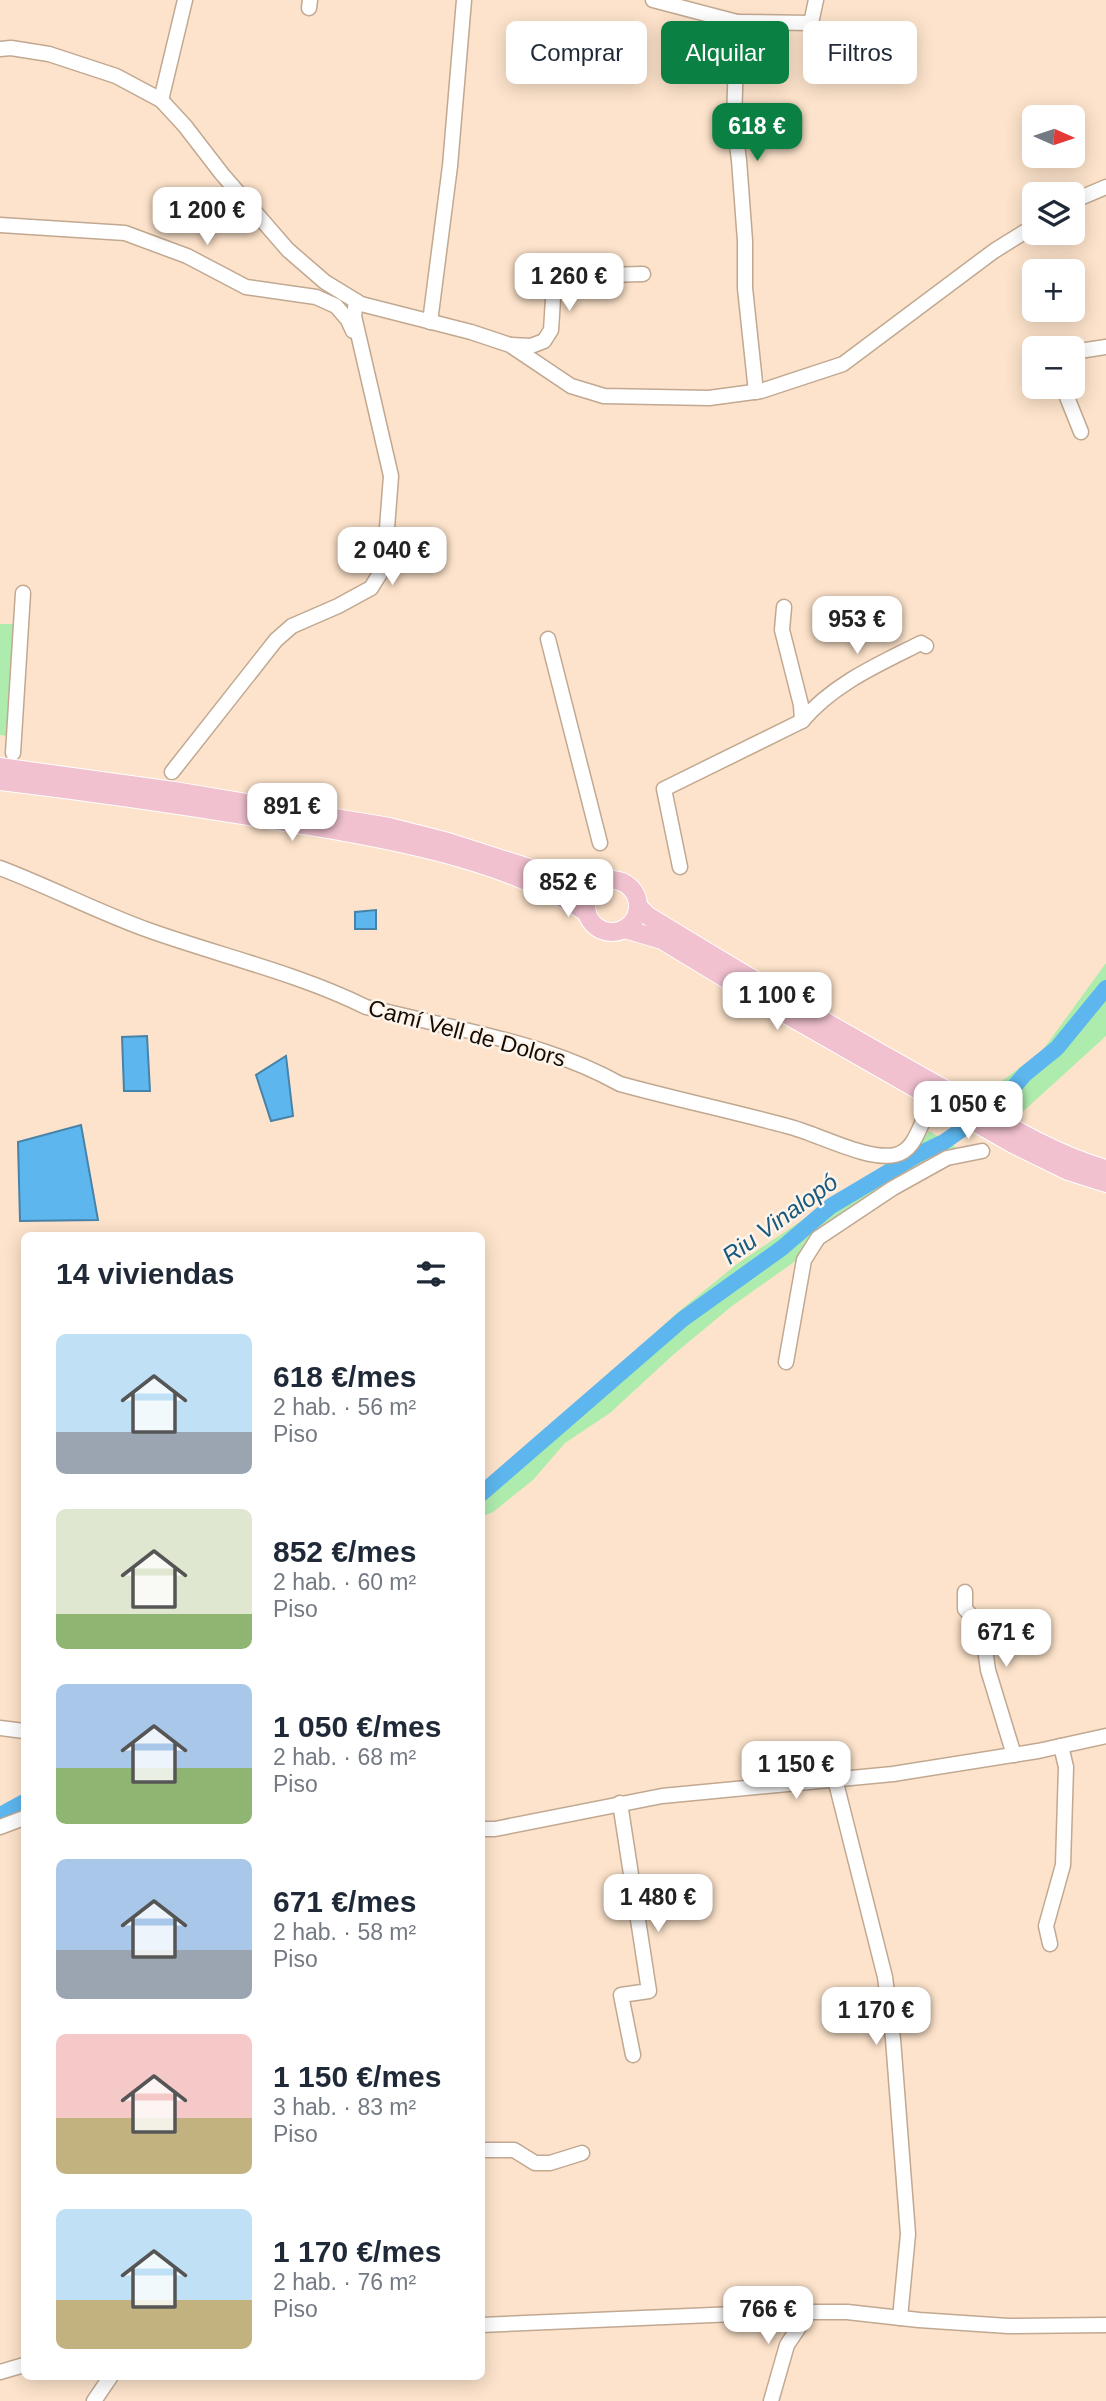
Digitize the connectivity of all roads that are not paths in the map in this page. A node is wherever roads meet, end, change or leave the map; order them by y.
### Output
1 (185, 0) edge
2 (464, 0) edge
3 (653, 0) edge
4 (816, 0) edge
5 (733, 21) edge
6 (789, 23) edge
7 (0, 49) edge
8 (735, 84) edge
9 (160, 100) junction
10 (1106, 187) edge
11 (1085, 196) edge
12 (0, 225) edge
13 (1022, 234) edge
14 (643, 274) dead end
15 (356, 300) junction
16 (430, 321) junction
17 (510, 345) junction
18 (1106, 347) edge
19 (1085, 350) edge
20 (363, 354) junction
21 (756, 392) junction
22 (1068, 399) edge
23 (1081, 432) dead end
24 (23, 593) dead end
25 (784, 607) dead end
26 (548, 639) dead end
27 (926, 646) dead end
28 (802, 721) junction
29 (13, 752) dead end
30 (0, 767) edge
31 (172, 772) dead end
32 (0, 781) edge
33 (600, 844) dead end
34 (680, 867) dead end
35 (0, 868) edge
36 (597, 883) junction
37 (639, 907) junction
38 (586, 912) junction
39 (625, 929) junction
40 (945, 1098) junction
41 (924, 1119) dead end
42 (1016, 1138) junction
43 (982, 1151) dead end
44 (1106, 1169) edge
45 (1106, 1183) edge
46 (786, 1362) dead end
47 (965, 1592) dead end
48 (0, 1728) edge
49 (21, 1731) edge
50 (1106, 1736) edge
51 (1061, 1746) junction
52 (1014, 1755) junction
53 (835, 1779) junction
54 (620, 1803) junction
55 (21, 1819) edge
56 (0, 1828) edge
57 (485, 1829) edge
58 (1050, 1944) dead end
59 (633, 2055) dead end
60 (485, 2150) edge
61 (582, 2153) dead end
62 (809, 2312) junction
63 (900, 2318) junction
64 (485, 2325) edge
65 (1106, 2325) edge
66 (21, 2366) edge
67 (0, 2372) edge
68 (108, 2380) edge
69 (94, 2401) edge
70 (771, 2401) edge

1 - 9 street
2 - 16 street
3 - 5 street
4 - 6 street
7 - 9 street
8 - 21 street
9 - 15 street
10 - 11 street
12 - 20 street
13 - 21 street
14 - 17 street
15 - 16 street
15 - 20 street
16 - 17 street
17 - 21 street
18 - 19 street
20 - 31 street
22 - 23 street
24 - 29 street
25 - 28 street
26 - 33 street
27 - 28 street
28 - 34 street
30 - 36 main road
32 - 38 main road
35 - 41 street, Camí Vell de Dolors
36 - 37 main road
36 - 38 main road
37 - 39 main road
37 - 40 main road
38 - 39 main road
39 - 40 main road
40 - 42 main road
42 - 44 main road
42 - 45 main road
43 - 46 street
47 - 52 street
48 - 49 street
50 - 51 street
51 - 52 street
51 - 58 street
52 - 53 street
53 - 54 street
53 - 63 street
54 - 57 street
54 - 59 street
55 - 56 street
60 - 61 street
62 - 63 street
62 - 64 street
62 - 70 street
63 - 65 street
66 - 67 street
68 - 69 street

